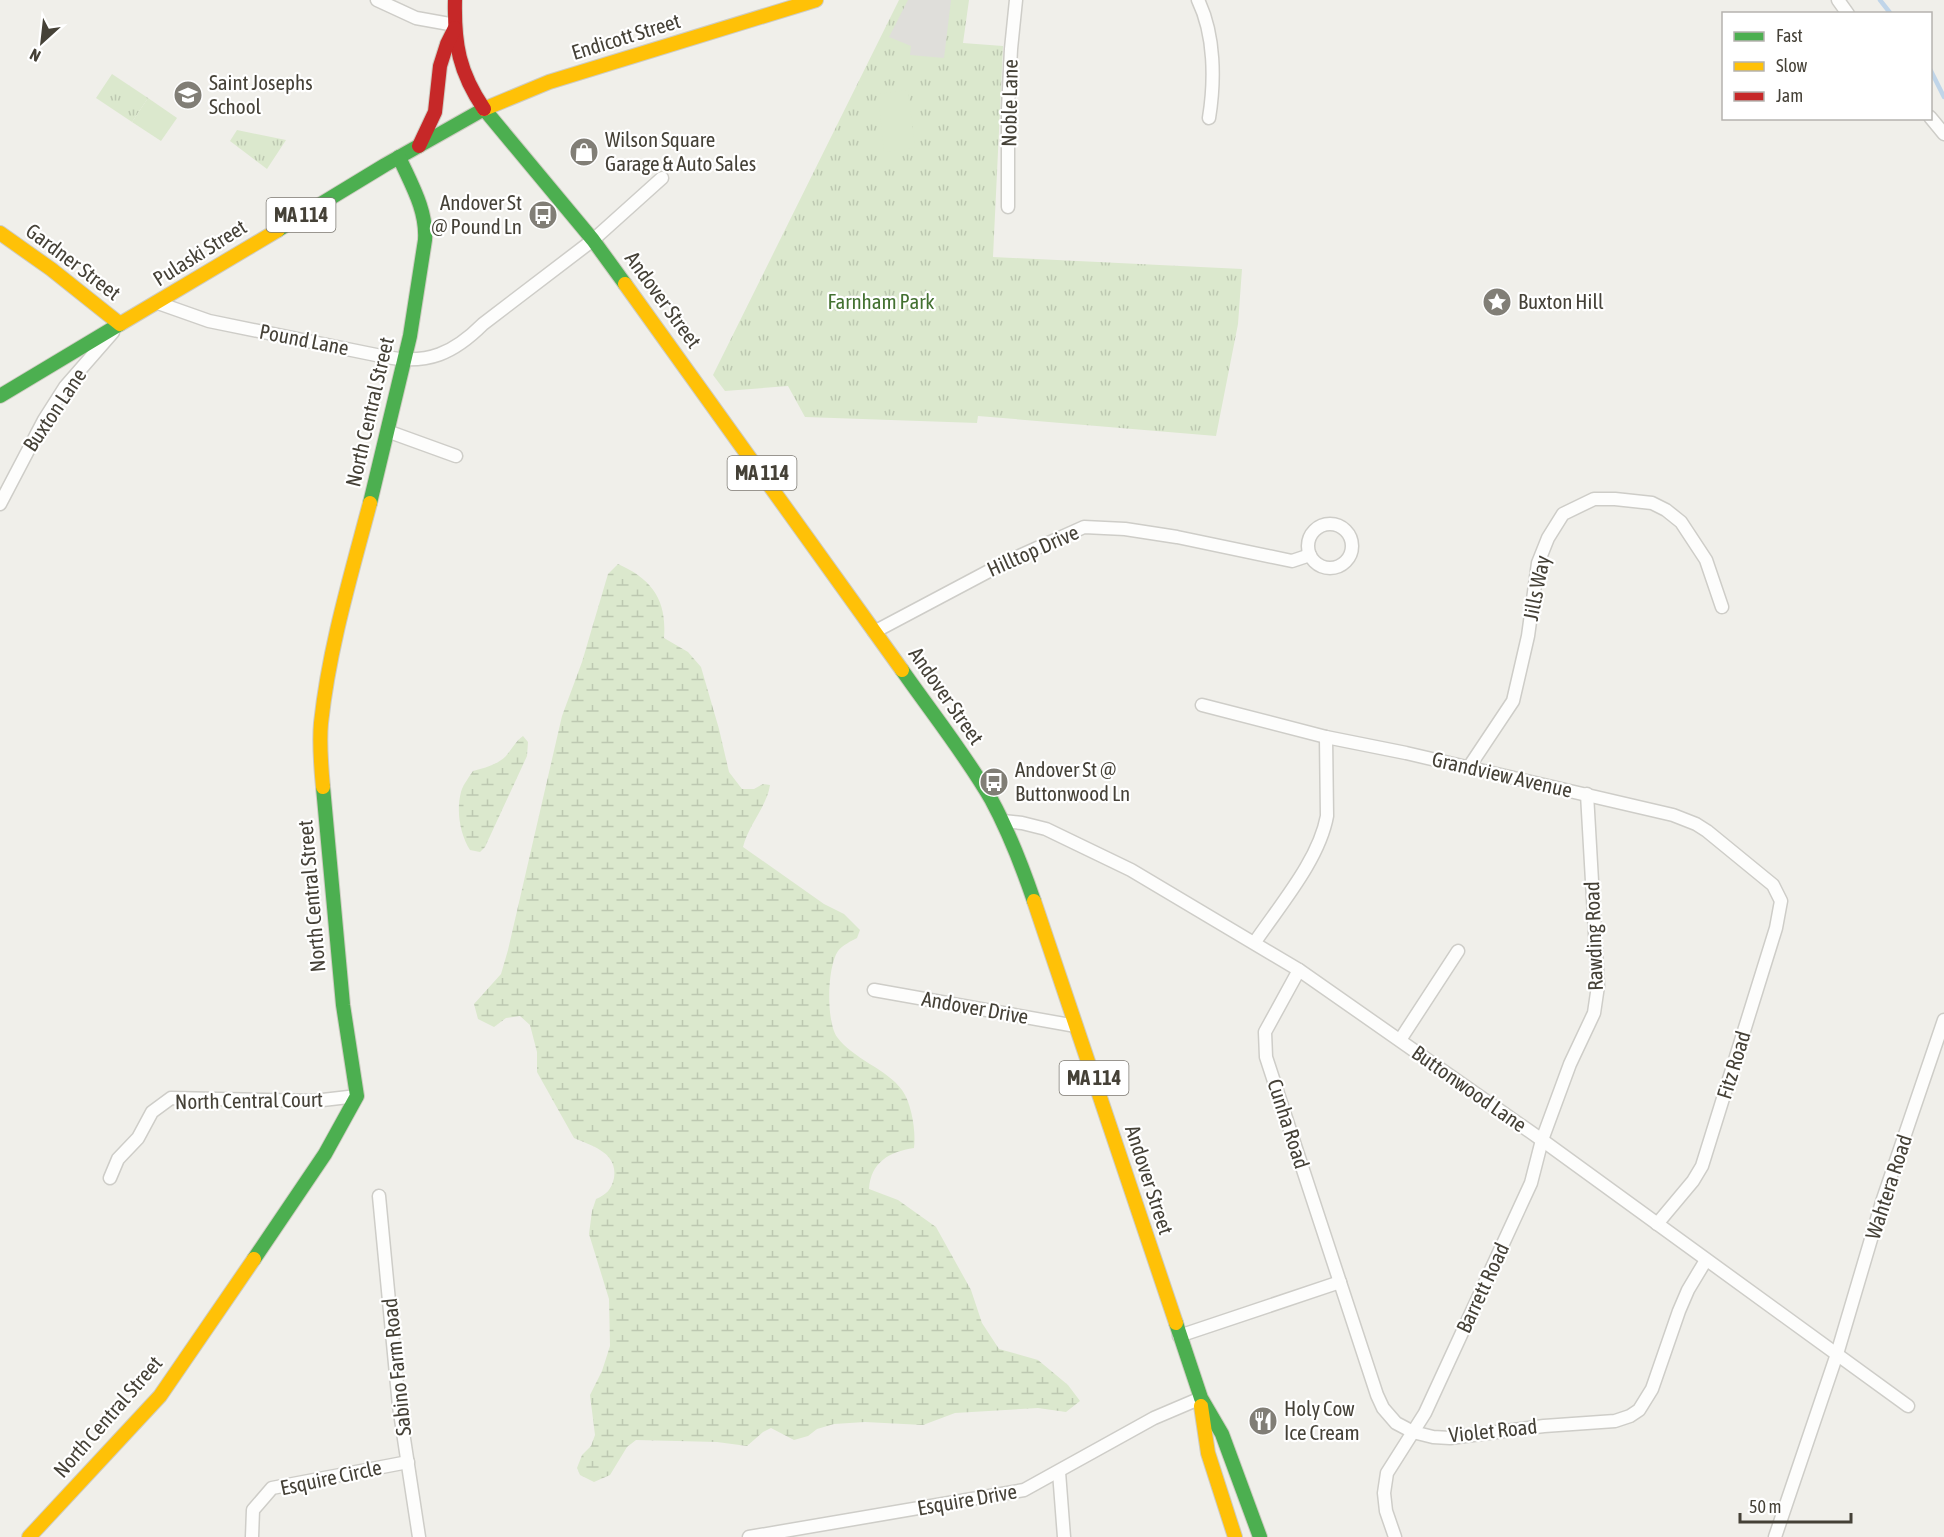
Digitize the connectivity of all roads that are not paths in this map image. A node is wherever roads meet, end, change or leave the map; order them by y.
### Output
1 (377, 0) edge
2 (455, 0) edge
3 (816, 0) edge
4 (1016, 0) edge
5 (1198, 0) edge
6 (455, 27) junction
7 (484, 109) junction
8 (1209, 118) dead end
9 (1932, 119) edge
10 (1944, 134) edge
11 (419, 146) junction
12 (399, 157) junction
13 (662, 178) dead end
14 (1008, 207) dead end
15 (0, 233) edge
16 (593, 240) junction
17 (158, 303) junction
18 (120, 324) junction
19 (403, 360) junction
20 (0, 396) edge
21 (387, 431) junction
22 (456, 456) dead end
23 (0, 504) edge
24 (1310, 555) dead end
25 (1722, 607) dead end
26 (874, 632) junction
27 (1202, 705) dead end
28 (1326, 737) junction
29 (1469, 767) junction
30 (1587, 794) junction
31 (1003, 821) junction
32 (1778, 892) joint
33 (1255, 942) junction
34 (1458, 951) dead end
35 (1299, 970) junction
36 (874, 990) dead end
37 (1944, 1020) edge
38 (1076, 1026) junction
39 (1400, 1040) junction
40 (357, 1096) junction
41 (1542, 1140) junction
42 (110, 1178) dead end
43 (379, 1196) dead end
44 (1657, 1224) junction
45 (1706, 1260) junction
46 (1340, 1282) junction
47 (1179, 1336) junction
48 (1836, 1354) junction
49 (1201, 1398) junction
50 (1908, 1406) dead end
51 (1413, 1432) junction
52 (408, 1462) junction
53 (1059, 1472) junction
54 (29, 1537) edge
55 (252, 1537) edge
56 (419, 1537) edge
57 (749, 1537) edge
58 (1064, 1537) edge
59 (1235, 1537) edge
60 (1260, 1537) edge
61 (1395, 1537) edge
62 (1775, 1537) edge

1 - 6 street
2 - 6 main road
3 - 7 main road, Endicott Street
4 - 14 street, Noble Lane
5 - 8 street
6 - 7 main road, Andover Street
6 - 11 main road
7 - 11 main road, Pulaski Street / MA 114
7 - 16 main road, Andover Street / MA 114
9 - 10 street
11 - 12 main road, Pulaski Street / MA 114
12 - 17 main road, Pulaski Street / MA 114
12 - 19 main road, North Central Street
13 - 16 street, Pound Lane
15 - 18 main road, Gardner Street
16 - 19 street, Pound Lane
16 - 26 main road, Andover Street / MA 114
17 - 18 main road, Pulaski Street / MA 114
17 - 19 street, Pound Lane
18 - 20 main road, Pulaski Street
18 - 23 street, Buxton Lane
19 - 21 main road, North Central Street
21 - 22 street
21 - 40 main road, North Central Street
24 - 26 street, Hilltop Drive
25 - 29 street, Jills Way
26 - 31 main road, Andover Street / MA 114
27 - 28 street, Grandview Avenue
28 - 29 street, Grandview Avenue
28 - 33 street
29 - 30 street, Grandview Avenue
30 - 32 street, Grandview Avenue
30 - 41 street, Rawding Road
31 - 33 street, Buttonwood Lane
31 - 38 main road, Andover Street / MA 114
32 - 44 street, Fitz Road
33 - 35 street, Buttonwood Lane
34 - 39 street
35 - 39 street, Buttonwood Lane
35 - 46 street, Cunha Road
36 - 38 street, Andover Drive
37 - 48 street, Wahtera Road
38 - 47 main road, Andover Street / MA 114
39 - 41 street, Buttonwood Lane
40 - 42 street, North Central Court
40 - 54 main road, North Central Street
41 - 44 street, Buttonwood Lane
41 - 51 street, Barrett Road
43 - 52 street, Sabino Farm Road
44 - 45 street, Buttonwood Lane
45 - 48 street, Buttonwood Lane
45 - 51 street, Violet Road
46 - 47 street
46 - 51 street, Violet Road
47 - 49 main road, Andover Street / MA 114
48 - 50 street, Buttonwood Lane
48 - 62 street, Wahtera Road
49 - 53 street, Esquire Drive
49 - 59 main road, Andover Street / MA 114
49 - 60 main road, Andover Street / MA 114
51 - 61 street, Barrett Road
52 - 55 street, Esquire Circle
52 - 56 street, Sabino Farm Road
53 - 57 street, Esquire Drive
53 - 58 street

